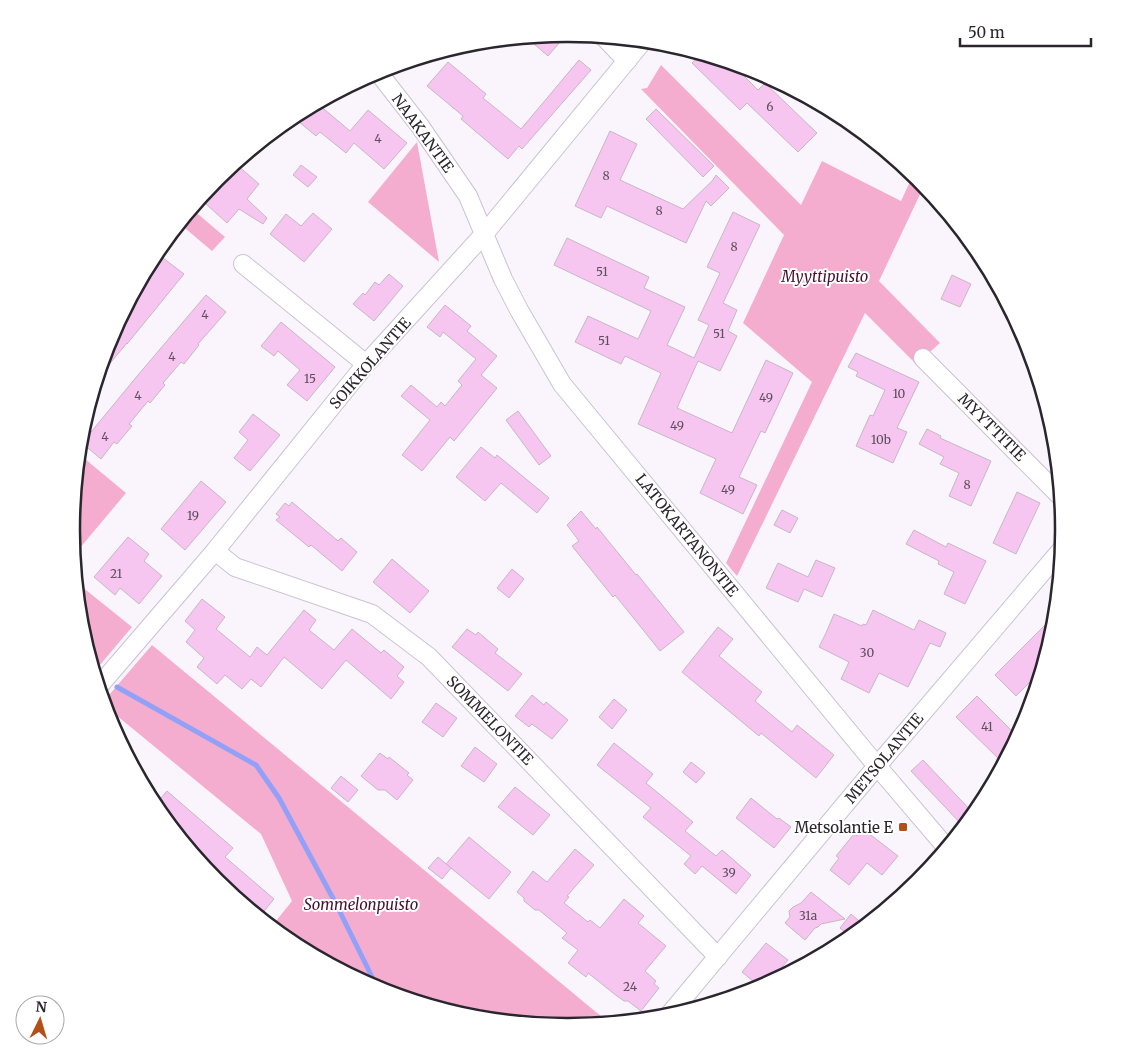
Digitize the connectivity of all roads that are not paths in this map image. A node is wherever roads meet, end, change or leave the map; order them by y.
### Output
1 (612, 45) edge
2 (637, 48) edge
3 (627, 61) junction
4 (383, 79) edge
5 (468, 196) joint
6 (484, 234) junction
7 (243, 264) dead end
8 (923, 358) dead end
9 (366, 364) junction
10 (1053, 489) edge
11 (215, 552) junction
12 (1054, 558) edge
13 (104, 680) edge
14 (877, 766) junction
15 (942, 842) edge
16 (718, 957) junction
17 (679, 1004) edge

1 - 3 street
2 - 3 street, SOIKKOLANTIE
3 - 6 street, SOIKKOLANTIE
4 - 5 street, NAAKANTIE
5 - 6 street, LATOKARTANONTIE
6 - 9 street, SOIKKOLANTIE
6 - 14 street, LATOKARTANONTIE
7 - 9 street
8 - 10 street, MYYTTITIE
9 - 11 street, SOIKKOLANTIE
11 - 13 street, SOIKKOLANTIE
11 - 16 street, SOMMELONTIE
12 - 14 street, METSOLANTIE
14 - 15 street, LATOKARTANONTIE
14 - 16 street, METSOLANTIE
16 - 17 street, METSOLANTIE

